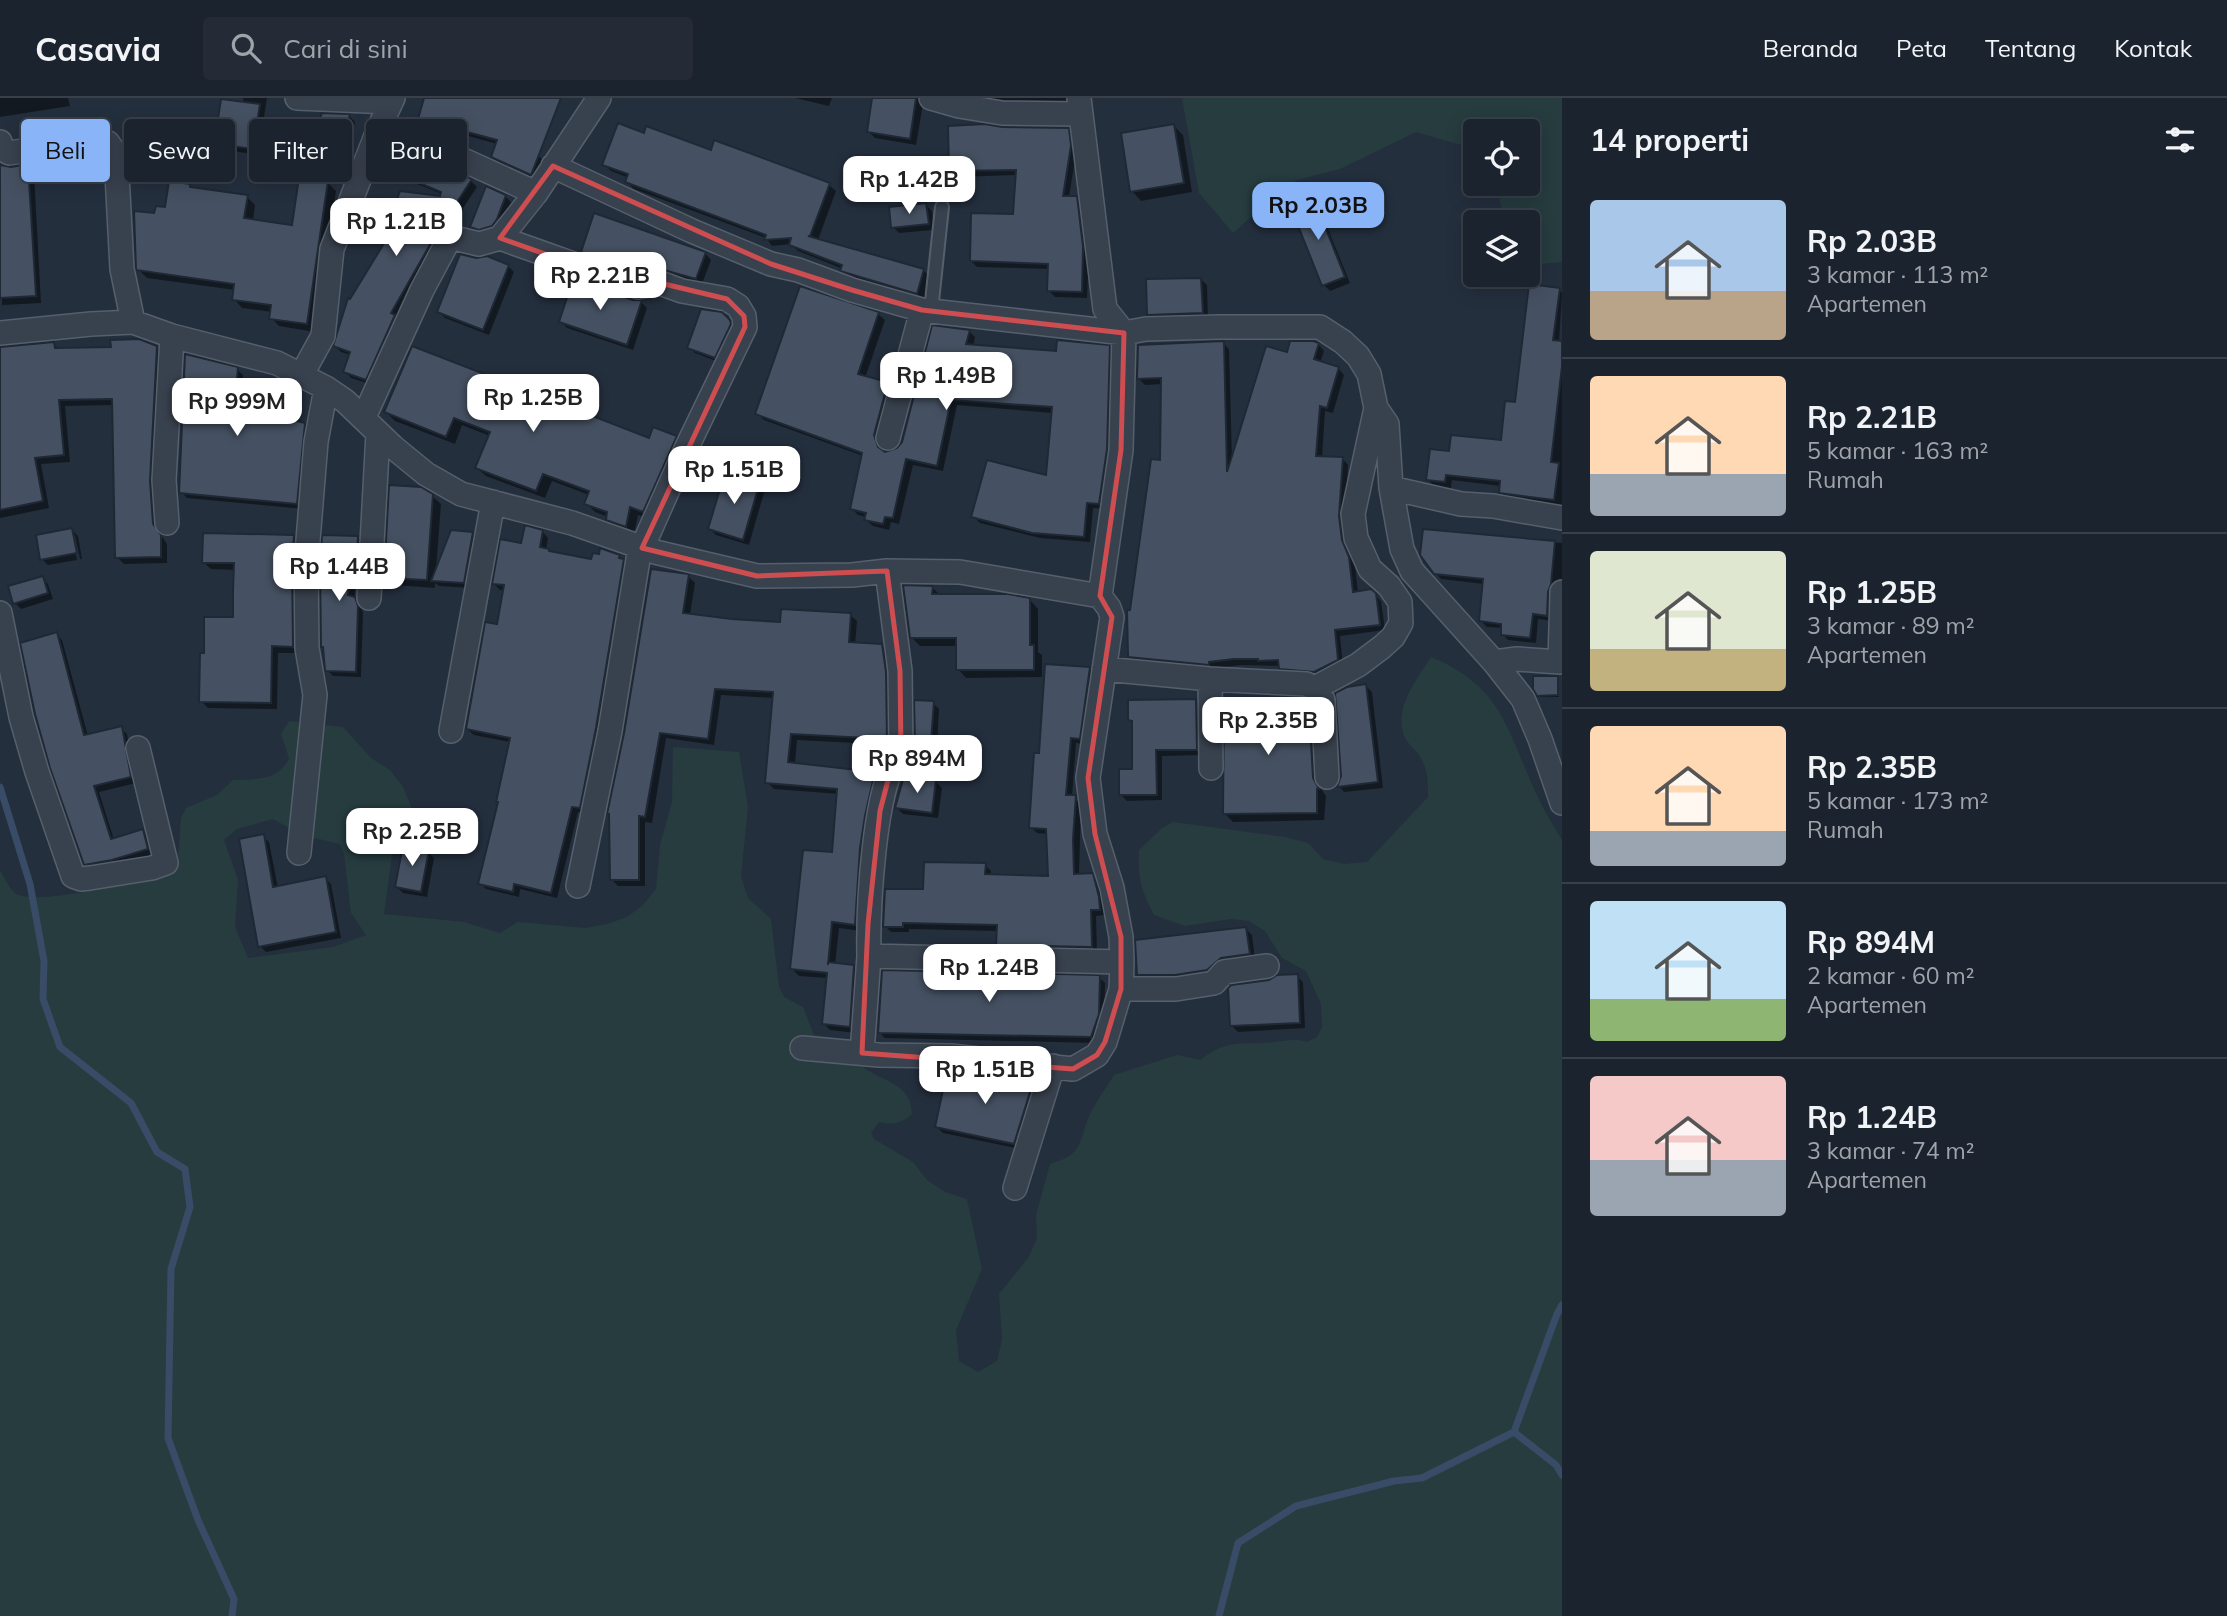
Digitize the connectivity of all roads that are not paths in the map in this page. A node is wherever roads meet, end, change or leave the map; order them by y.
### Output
1 (297, 98) edge
2 (599, 98) edge
3 (931, 98) edge
4 (392, 100) edge
5 (1079, 106) edge
6 (383, 119) edge
7 (0, 142) edge
8 (366, 161) edge
9 (467, 162) edge
10 (553, 166) junction
11 (536, 193) junction
12 (942, 207) dead end
13 (500, 238) junction
14 (927, 311) junction
15 (133, 322) junction
16 (0, 333) edge
17 (1124, 333) junction
18 (172, 336) junction
19 (302, 374) junction
20 (326, 388) junction
21 (1376, 408) junction
22 (371, 425) junction
23 (888, 438) dead end
24 (1391, 488) junction
25 (493, 502) junction
26 (1562, 518) edge
27 (167, 523) dead end
28 (641, 547) junction
29 (887, 571) junction
30 (1562, 593) edge
31 (1100, 596) junction
32 (369, 598) dead end
33 (0, 613) edge
34 (1494, 662) junction
35 (1561, 662) edge
36 (1104, 669) junction
37 (1210, 679) junction
38 (1315, 688) junction
39 (451, 731) dead end
40 (138, 748) dead end
41 (1211, 768) dead end
42 (1327, 777) dead end
43 (1557, 779) edge
44 (1562, 803) edge
45 (299, 853) dead end
46 (578, 886) dead end
47 (869, 956) junction
48 (1122, 962) junction
49 (1267, 966) dead end
50 (1121, 989) junction
51 (802, 1048) dead end
52 (862, 1053) junction
53 (1053, 1066) junction
54 (1015, 1188) dead end

1 - 4 street
2 - 10 street
3 - 5 street
4 - 6 street
5 - 17 street
7 - 15 street
8 - 19 street
9 - 11 street
10 - 11 street
10 - 14 street
11 - 13 street
12 - 14 lane
13 - 22 street
13 - 28 street
14 - 17 street
14 - 23 street
15 - 16 street
15 - 18 street
17 - 21 street
17 - 31 street
18 - 19 street
18 - 27 street
19 - 20 street
20 - 22 street
20 - 45 street
21 - 24 street
21 - 38 street
22 - 25 street
22 - 32 street
24 - 26 street
24 - 34 street
25 - 28 street
25 - 39 street
28 - 29 street
28 - 46 street
29 - 31 street
29 - 47 street
30 - 35 street
31 - 36 street
33 - 40 street
34 - 35 street
34 - 43 street
36 - 37 street
36 - 48 street
37 - 38 street
37 - 41 street
38 - 42 street
43 - 44 street
47 - 48 street
47 - 52 street
48 - 50 street
49 - 50 street
50 - 53 street
51 - 52 street
52 - 53 street
53 - 54 street

